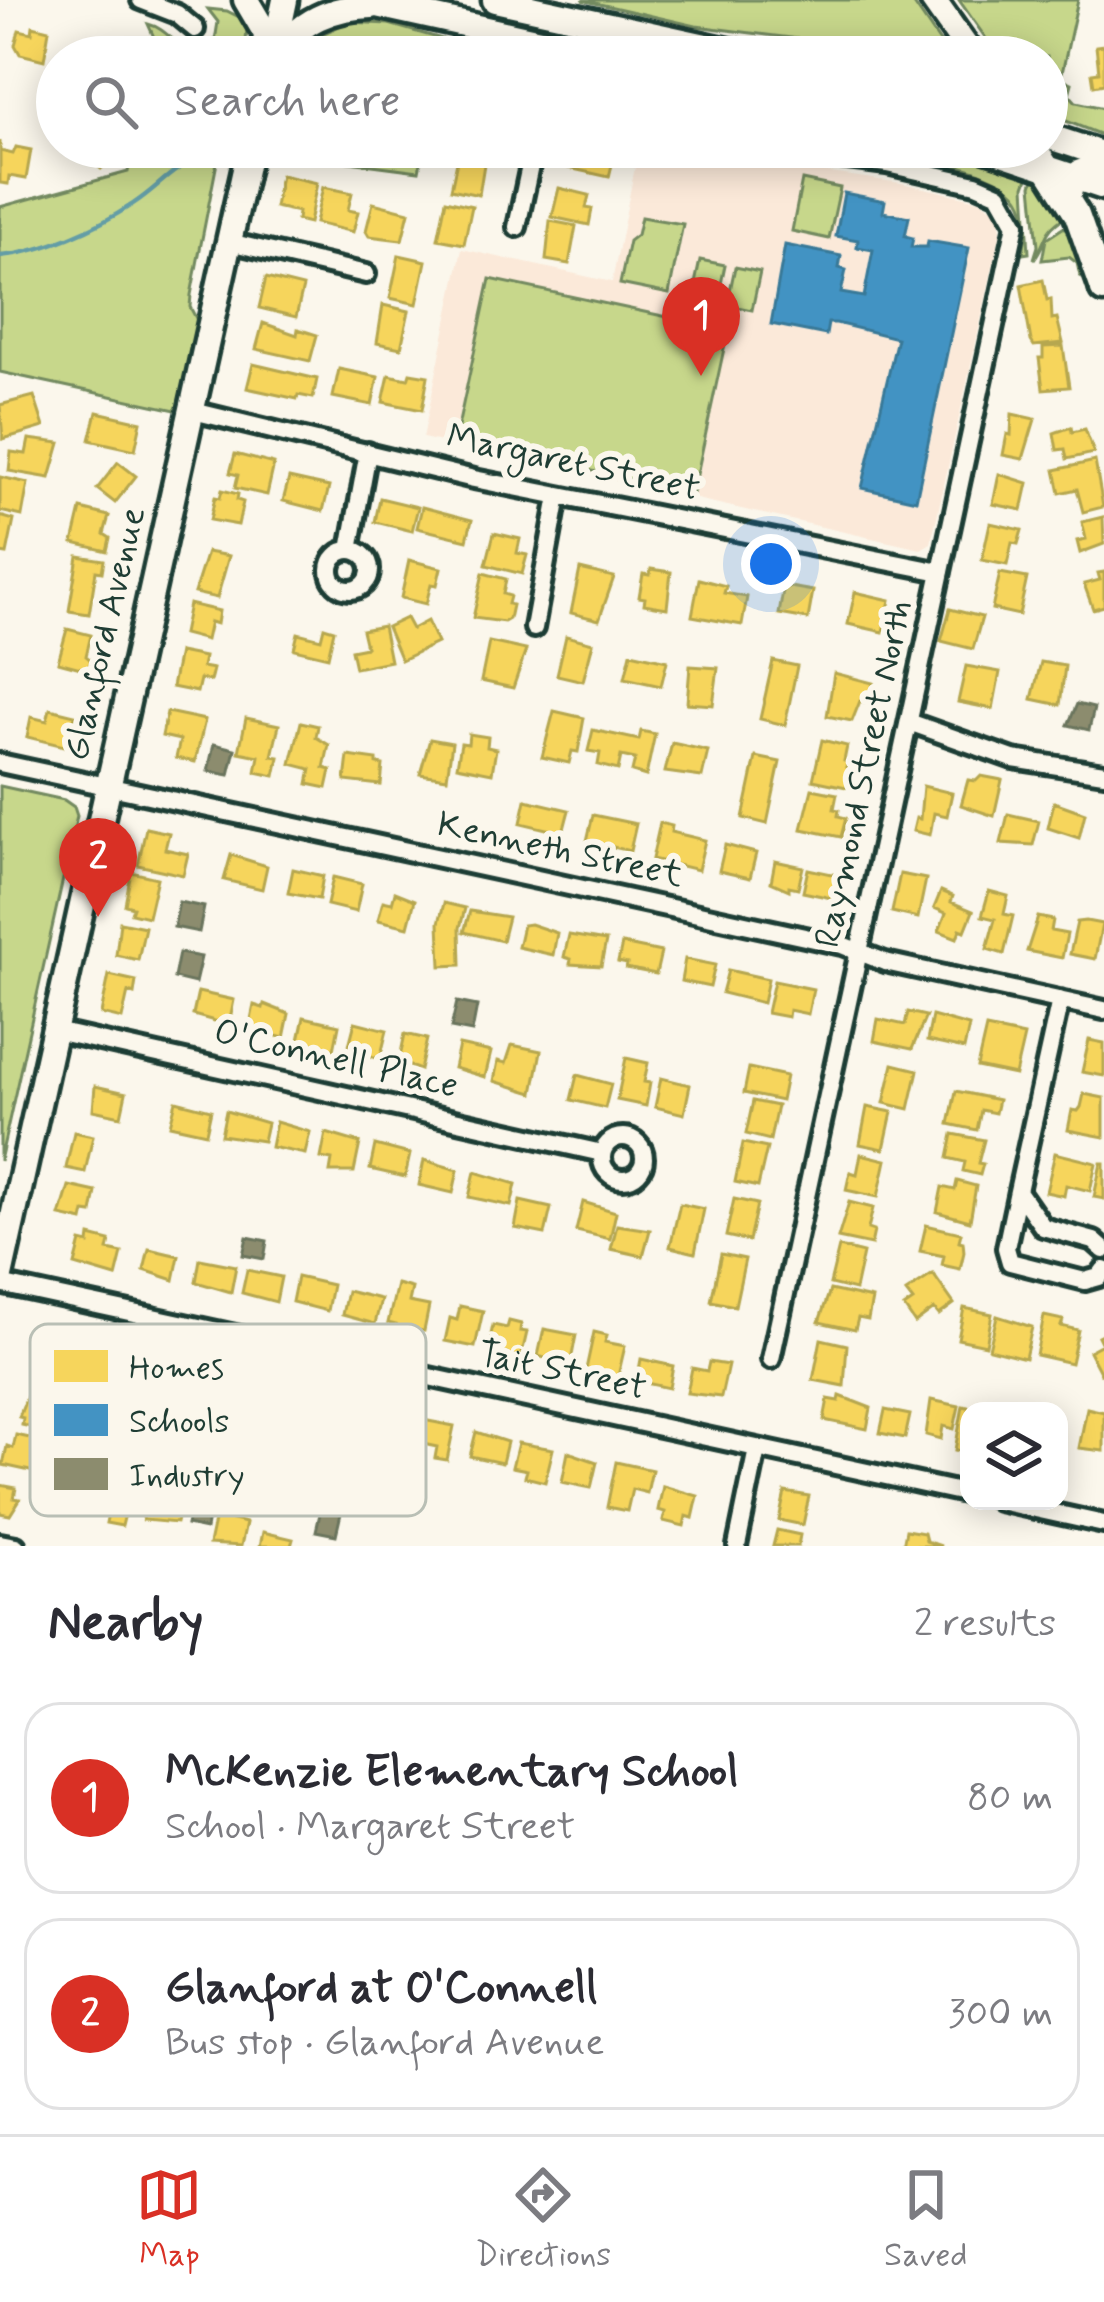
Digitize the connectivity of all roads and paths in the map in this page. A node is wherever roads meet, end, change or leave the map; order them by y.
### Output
1 (141, 0) edge
2 (246, 0) edge
3 (285, 0) edge
4 (495, 0) edge
5 (933, 0) edge
6 (367, 3) edge
7 (195, 29) dead end
8 (267, 36) edge
9 (277, 36) edge
10 (291, 36) edge
11 (517, 36) edge
12 (660, 36) edge
13 (956, 36) edge
14 (1068, 143) edge
15 (1104, 155) edge
16 (245, 168) edge
17 (530, 168) edge
18 (903, 168) edge
19 (1048, 168) edge
20 (1057, 168) edge
21 (1104, 168) edge
22 (1063, 173) junction
23 (1104, 187) edge
24 (517, 227) dead end
25 (229, 242) junction
26 (1104, 267) edge
27 (366, 274) dead end
28 (1104, 292) edge
29 (193, 411) junction
30 (368, 452) junction
31 (558, 496) junction
32 (350, 550) dead end
33 (941, 572) junction
34 (534, 628) dead end
35 (909, 722) junction
36 (0, 764) edge
37 (1104, 773) edge
38 (109, 788) junction
39 (861, 952) junction
40 (1060, 1000) junction
41 (1104, 1010) edge
42 (55, 1031) junction
43 (602, 1153) dead end
44 (1018, 1191) junction
45 (1104, 1250) edge
46 (1104, 1270) edge
47 (0, 1280) edge
48 (197, 1324) edge
49 (771, 1359) dead end
50 (426, 1375) edge
51 (757, 1449) junction
52 (960, 1493) edge
53 (1040, 1510) edge
54 (1104, 1524) edge
55 (0, 1543) edge
56 (16, 1546) edge
57 (737, 1546) edge

1 - 7 street
2 - 8 main road
3 - 9 main road
4 - 12 main road
5 - 13 main road
6 - 10 main road
6 - 11 main road
14 - 15 main road
16 - 25 main road, Glanford Avenue
17 - 24 street
18 - 33 street, Raymond Street North
19 - 22 main road
20 - 22 main road
21 - 22 main road
22 - 23 main road
22 - 28 main road
25 - 27 street
25 - 29 main road, Glanford Avenue
26 - 28 main road
29 - 30 street, Margaret Street
29 - 38 main road, Glanford Avenue
30 - 31 street, Margaret Street
30 - 32 street
31 - 33 street, Margaret Street
31 - 34 street
33 - 35 street, Raymond Street North
35 - 37 street
35 - 39 street, Raymond Street North
36 - 38 street, Kenneth Street
38 - 39 street, Kenneth Street
38 - 42 main road, Glanford Avenue
39 - 40 street, Kenneth Street
39 - 49 street, Raymond Street North
40 - 41 street, Kenneth Street
40 - 44 street
42 - 43 street, O'Connell Place
42 - 47 main road, Glanford Avenue
44 - 45 street
44 - 46 street
47 - 48 street, Tait Street
50 - 51 street, Tait Street
51 - 52 street, Tait Street
51 - 57 street
53 - 54 street
55 - 56 street

